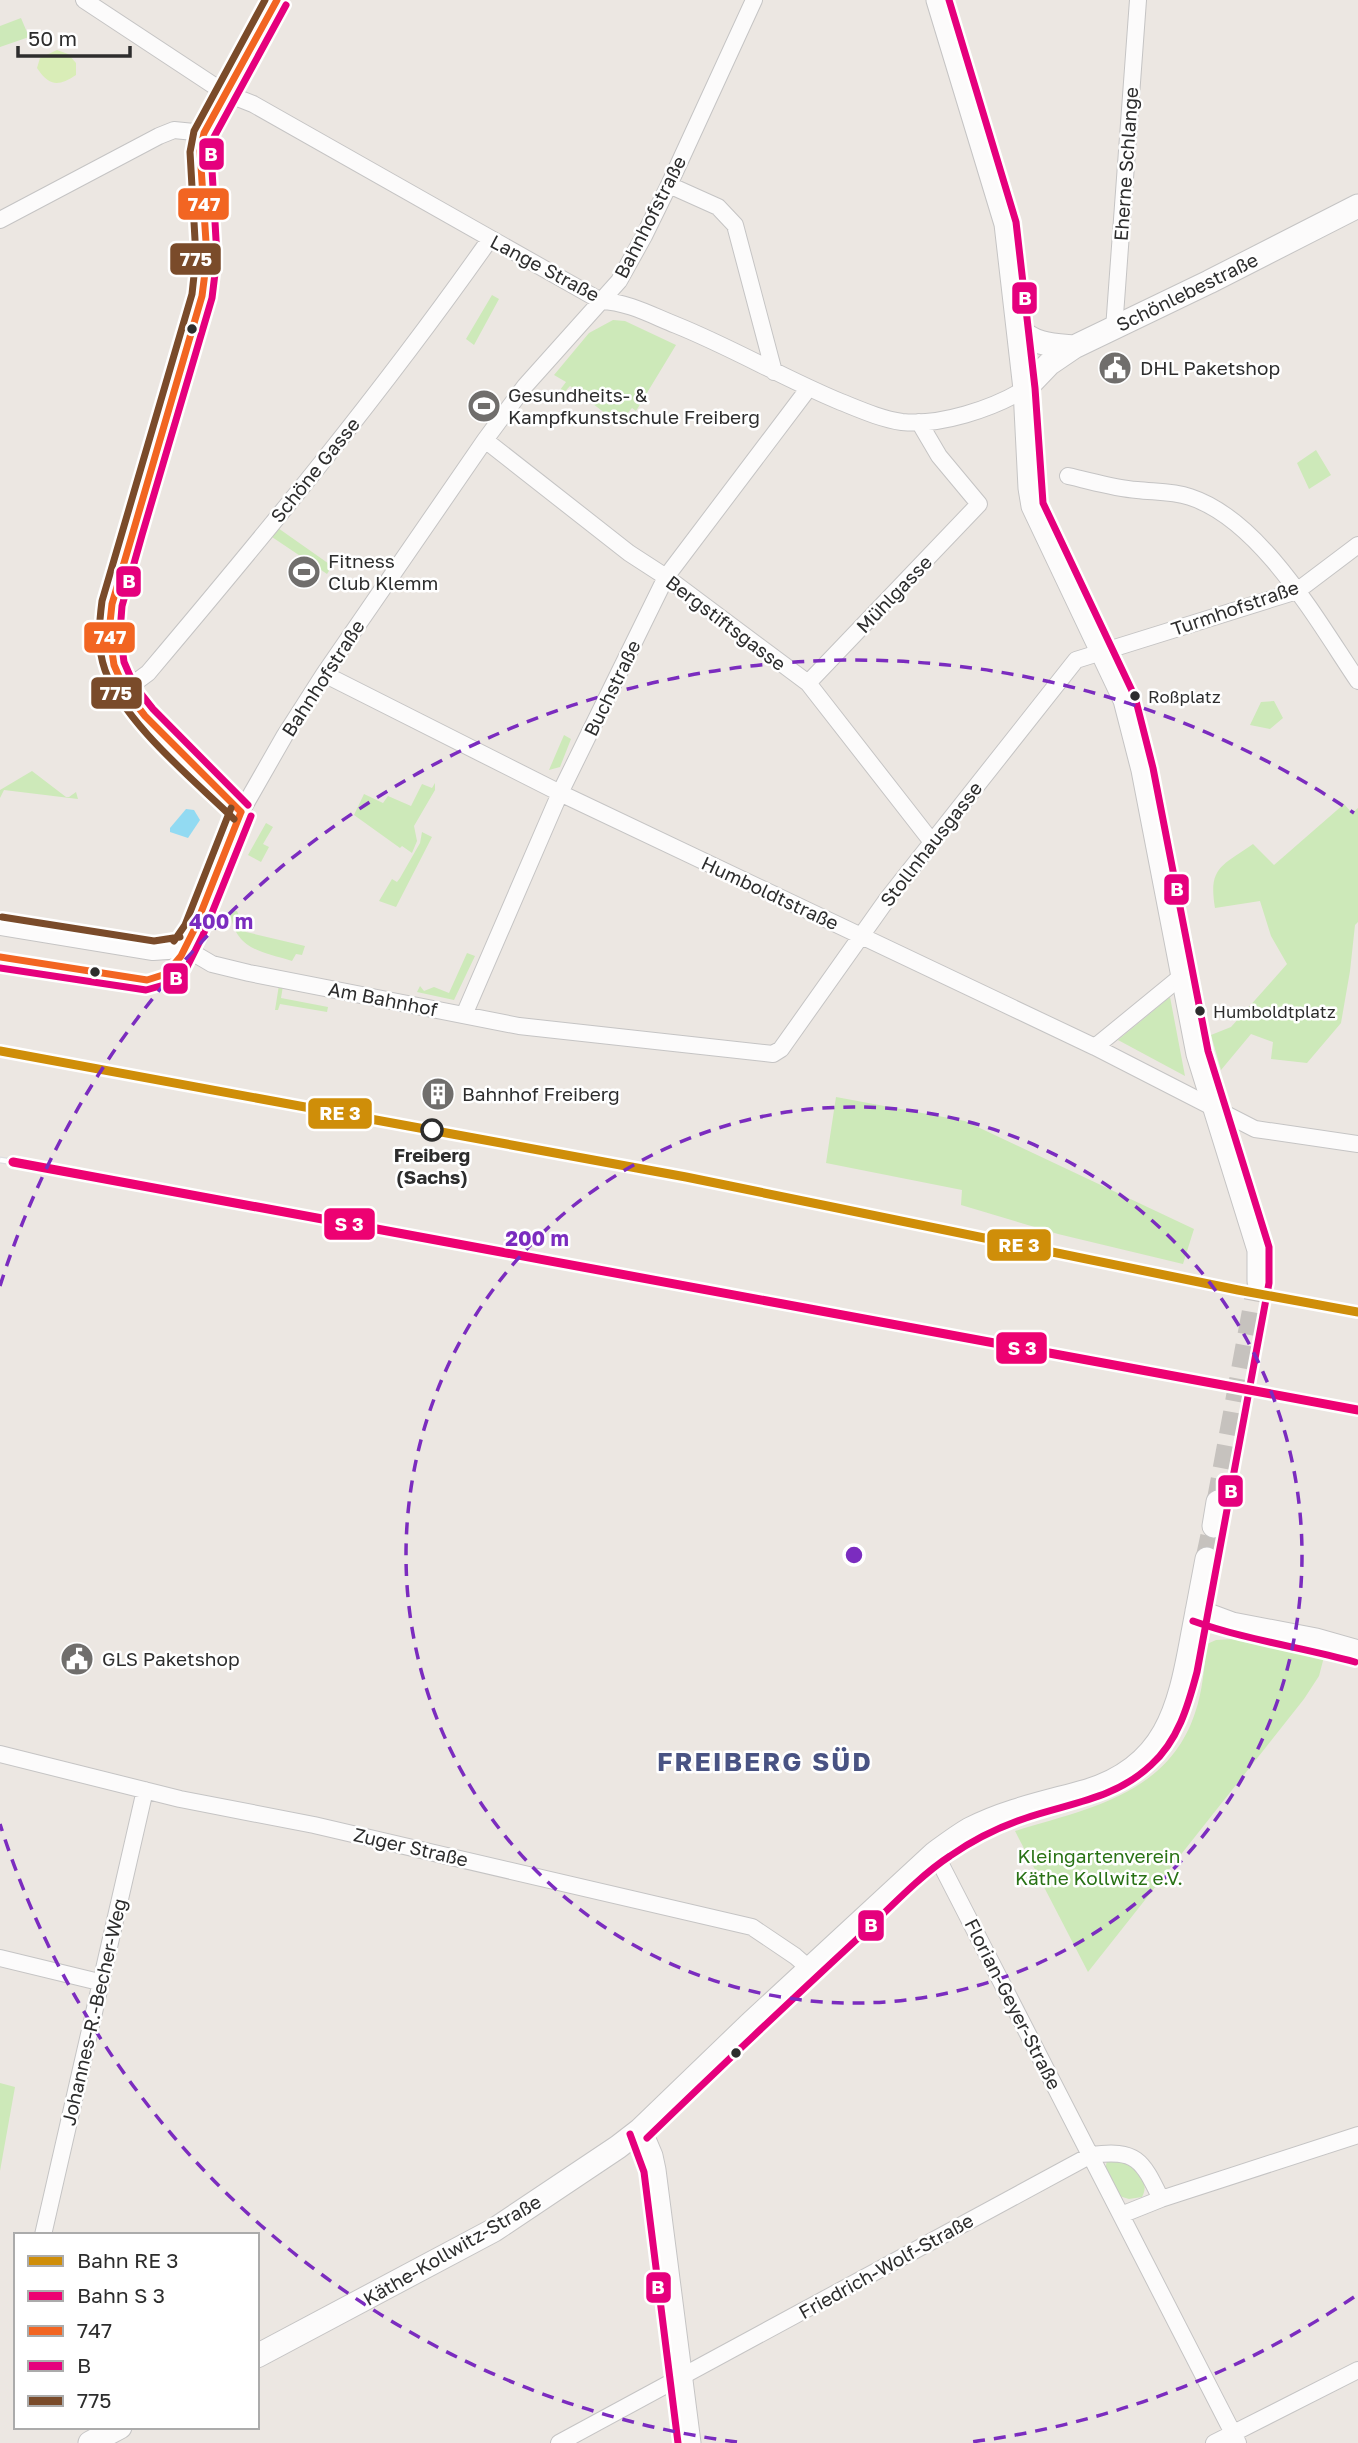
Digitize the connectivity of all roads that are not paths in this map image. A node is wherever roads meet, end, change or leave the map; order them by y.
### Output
1 (84, 0) edge
2 (277, 0) edge
3 (754, 0) edge
4 (938, 0) edge
5 (1138, 0) edge
6 (225, 93) junction
7 (204, 133) junction
8 (669, 185) junction
9 (1358, 206) edge
10 (0, 220) edge
11 (490, 239) junction
12 (601, 301) junction
13 (1018, 329) junction
14 (1114, 329) junction
15 (1074, 347) junction
16 (774, 372) junction
17 (808, 388) junction
18 (1024, 389) junction
19 (919, 422) junction
20 (485, 440) junction
21 (1068, 476) dead end
22 (1358, 545) edge
23 (666, 577) junction
24 (1297, 591) junction
25 (1102, 650) junction
26 (324, 674) junction
27 (1358, 681) edge
28 (808, 683) junction
29 (125, 690) junction
30 (560, 793) junction
31 (242, 812) junction
32 (932, 842) junction
33 (0, 927) edge
34 (861, 936) junction
35 (183, 947) junction
36 (1183, 975) junction
37 (464, 1015) junction
38 (1095, 1048) junction
39 (773, 1054) joint
40 (1216, 1111) junction
41 (1358, 1144) edge
42 (1259, 1281) tunnel mouth
43 (1218, 1502) tunnel mouth
44 (1214, 1526) tunnel mouth
45 (1207, 1559) tunnel mouth
46 (1197, 1611) junction
47 (1358, 1652) edge
48 (0, 1754) edge
49 (145, 1790) junction
50 (935, 1853) junction
51 (0, 1958) edge
52 (810, 1969) junction
53 (99, 1982) junction
54 (640, 2130) junction
55 (1358, 2135) edge
56 (1091, 2155) junction
57 (1161, 2199) junction
58 (1121, 2215) junction
59 (43, 2233) edge
60 (259, 2355) edge
61 (1358, 2370) edge
62 (682, 2377) junction
63 (116, 2429) edge
64 (1236, 2438) edge
65 (90, 2443) edge
66 (559, 2443) edge
67 (689, 2443) edge
68 (1214, 2443) edge

1 - 6 street, Lange Straße
2 - 6 street
3 - 8 street, Bahnhofstraße
4 - 13 street
5 - 14 street, Eherne Schlange
6 - 7 street
6 - 11 street, Lange Straße
7 - 10 street
7 - 29 street
8 - 12 street, Bahnhofstraße
8 - 16 street
9 - 14 street, Schönlebestraße
11 - 12 street, Lange Straße
11 - 29 street, Schöne Gasse
12 - 16 street, Lange Straße
12 - 20 street, Bahnhofstraße
13 - 15 street
13 - 18 street
14 - 15 street, Schönlebestraße
15 - 18 street, Schönlebestraße
16 - 17 street, Lange Straße
17 - 19 street, Lange Straße
17 - 23 street, Buchstraße
18 - 19 street, Lange Straße
18 - 25 street
19 - 28 street, Mühlgasse
20 - 23 street, Bergstiftsgasse
20 - 26 street, Bahnhofstraße
21 - 24 street
22 - 24 street, Turmhofstraße
23 - 28 street, Bergstiftsgasse
23 - 30 street, Buchstraße
24 - 25 street, Turmhofstraße
24 - 27 street
25 - 32 street, Stollnhausgasse
25 - 36 street
26 - 30 street, Humboldtstraße
26 - 31 street, Bahnhofstraße
28 - 32 street, Bergstiftsgasse
29 - 31 street
30 - 34 street, Humboldtstraße
30 - 37 street, Buchstraße
31 - 35 street, Bahnhofstraße
32 - 34 street, Stollnhausgasse
33 - 35 street
34 - 38 street, Humboldtstraße
34 - 39 street, Stollnhausgasse
35 - 37 street, Am Bahnhof
36 - 38 street
36 - 40 street
37 - 39 street, Am Bahnhof
38 - 40 street, Humboldtstraße
40 - 41 street, Humboldtstraße
40 - 42 street
43 - 44 street
45 - 46 street, Käthe-Kollwitz-Straße
46 - 47 street
46 - 50 street, Käthe-Kollwitz-Straße
48 - 49 street, Zuger Straße
49 - 52 street, Zuger Straße
49 - 53 street, Johannes-R.-Becher-Weg
50 - 52 street, Käthe-Kollwitz-Straße
50 - 56 street, Florian-Geyer-Straße
51 - 53 street
52 - 54 street, Käthe-Kollwitz-Straße
53 - 59 street, Johannes-R.-Becher-Weg
54 - 60 street, Käthe-Kollwitz-Straße
54 - 62 street
55 - 57 street
56 - 57 street
56 - 58 street, Florian-Geyer-Straße
56 - 62 street, Friedrich-Wolf-Straße
57 - 58 street
58 - 64 street, Florian-Geyer-Straße
61 - 64 street
62 - 66 street, Friedrich-Wolf-Straße
62 - 67 street
63 - 65 street
64 - 68 street

